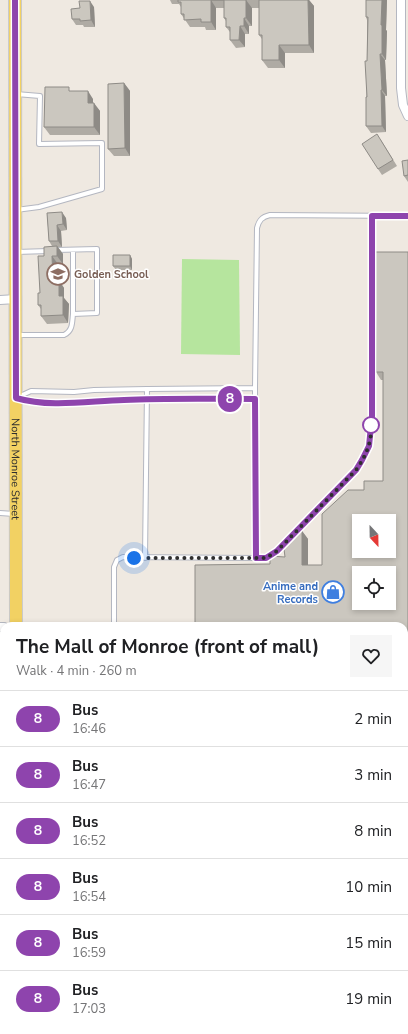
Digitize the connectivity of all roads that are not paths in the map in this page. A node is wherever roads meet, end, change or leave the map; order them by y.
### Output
1 (15, 0) edge
2 (402, 0) edge
3 (15, 94) junction
4 (408, 116) edge
5 (16, 210) junction
6 (372, 216) junction
7 (408, 216) edge
8 (73, 250) junction
9 (16, 252) junction
10 (16, 299) junction
11 (0, 300) edge
12 (73, 314) junction
13 (16, 335) junction
14 (146, 388) junction
15 (255, 388) junction
16 (16, 398) junction
17 (255, 399) junction
18 (146, 400) junction
19 (0, 513) edge
20 (16, 514) junction
21 (145, 558) junction
22 (256, 558) junction
23 (16, 622) edge
24 (114, 622) edge

1 - 3 main road, North Monroe Street
2 - 4 street
3 - 5 main road, North Monroe Street
3 - 5 lane
5 - 9 main road, North Monroe Street
6 - 7 lane
6 - 15 lane
6 - 22 lane
8 - 9 lane
8 - 12 lane
8 - 12 lane
9 - 10 main road, North Monroe Street
10 - 11 street
10 - 13 main road, North Monroe Street
12 - 13 lane
13 - 16 main road, North Monroe Street
14 - 15 lane
14 - 16 lane
14 - 18 lane
15 - 17 lane
16 - 18 lane
16 - 20 main road, North Monroe Street
17 - 18 lane
17 - 22 lane
18 - 21 lane
19 - 20 lane
20 - 23 main road, North Monroe Street
21 - 22 lane
21 - 24 lane

